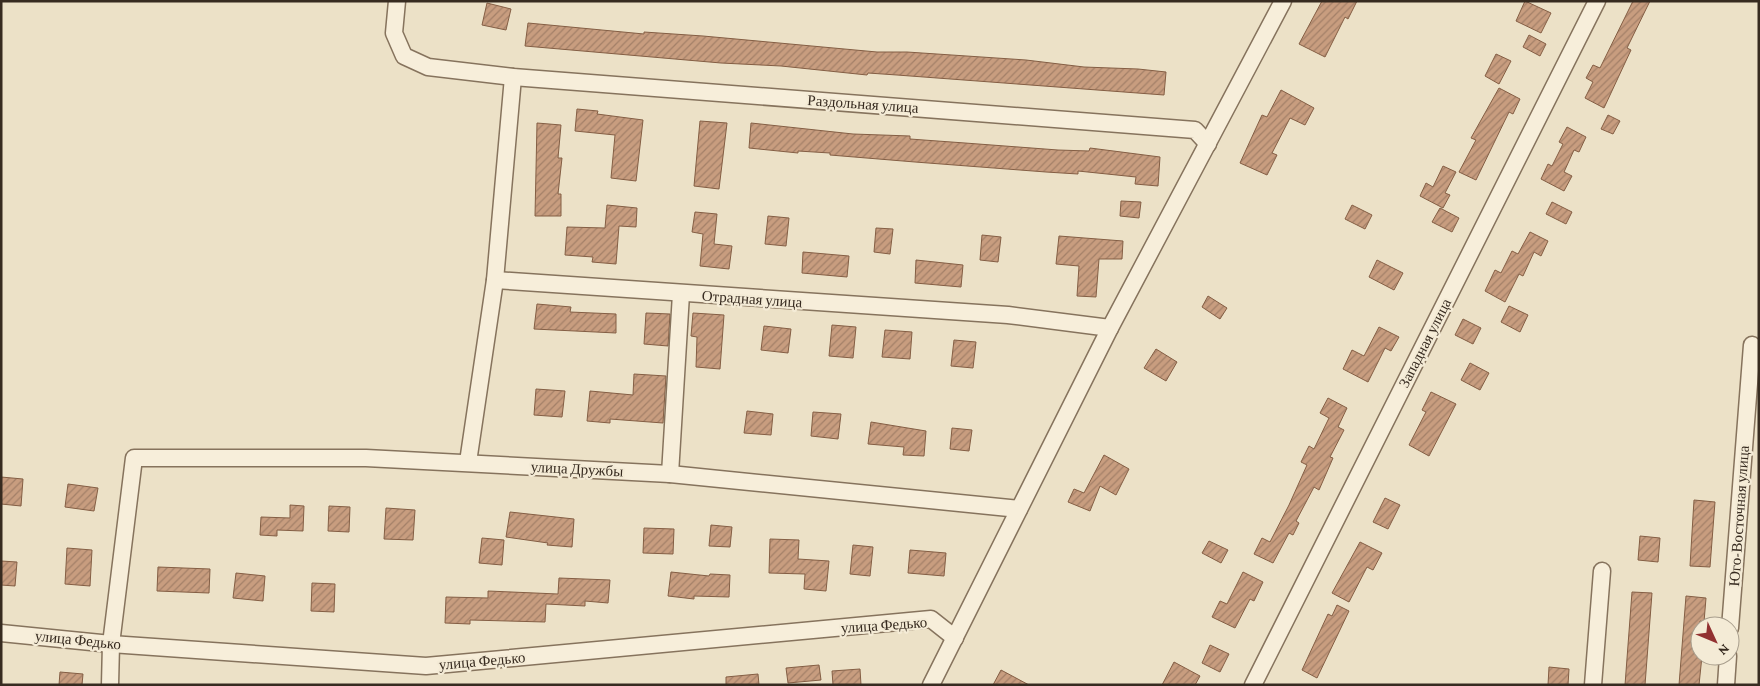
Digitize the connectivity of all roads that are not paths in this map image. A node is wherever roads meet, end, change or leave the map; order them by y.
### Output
1 (397, 1) edge
2 (1283, 1) edge
3 (1597, 1) edge
4 (513, 77) junction
5 (1208, 144) junction
6 (495, 280) junction
7 (681, 294) junction
8 (1110, 328) junction
9 (1752, 345) dead end
10 (468, 462) junction
11 (670, 474) junction
12 (1018, 509) junction
13 (1602, 571) dead end
14 (1731, 616) edge
15 (1, 633) edge
16 (955, 638) junction
17 (111, 644) junction
18 (1727, 666) edge
19 (110, 685) edge
20 (931, 685) edge
21 (1252, 685) edge
22 (1593, 685) edge
23 (1726, 685) edge

1 - 4 street, Раздольная улица
2 - 5 street
3 - 21 street, Западная улица
4 - 5 street, Раздольная улица
4 - 6 street
5 - 8 street
6 - 7 street, Отрадная улица
6 - 10 street
7 - 8 street, Отрадная улица
7 - 11 street
8 - 12 street
9 - 14 street, Юго-Восточная улица
10 - 11 street, улица Дружбы
10 - 17 street, улица Дружбы
11 - 12 street, улица Дружбы
12 - 16 street
13 - 22 street
15 - 17 street, улица Федько
16 - 17 street, улица Федько
16 - 20 street
17 - 19 street
18 - 23 street

